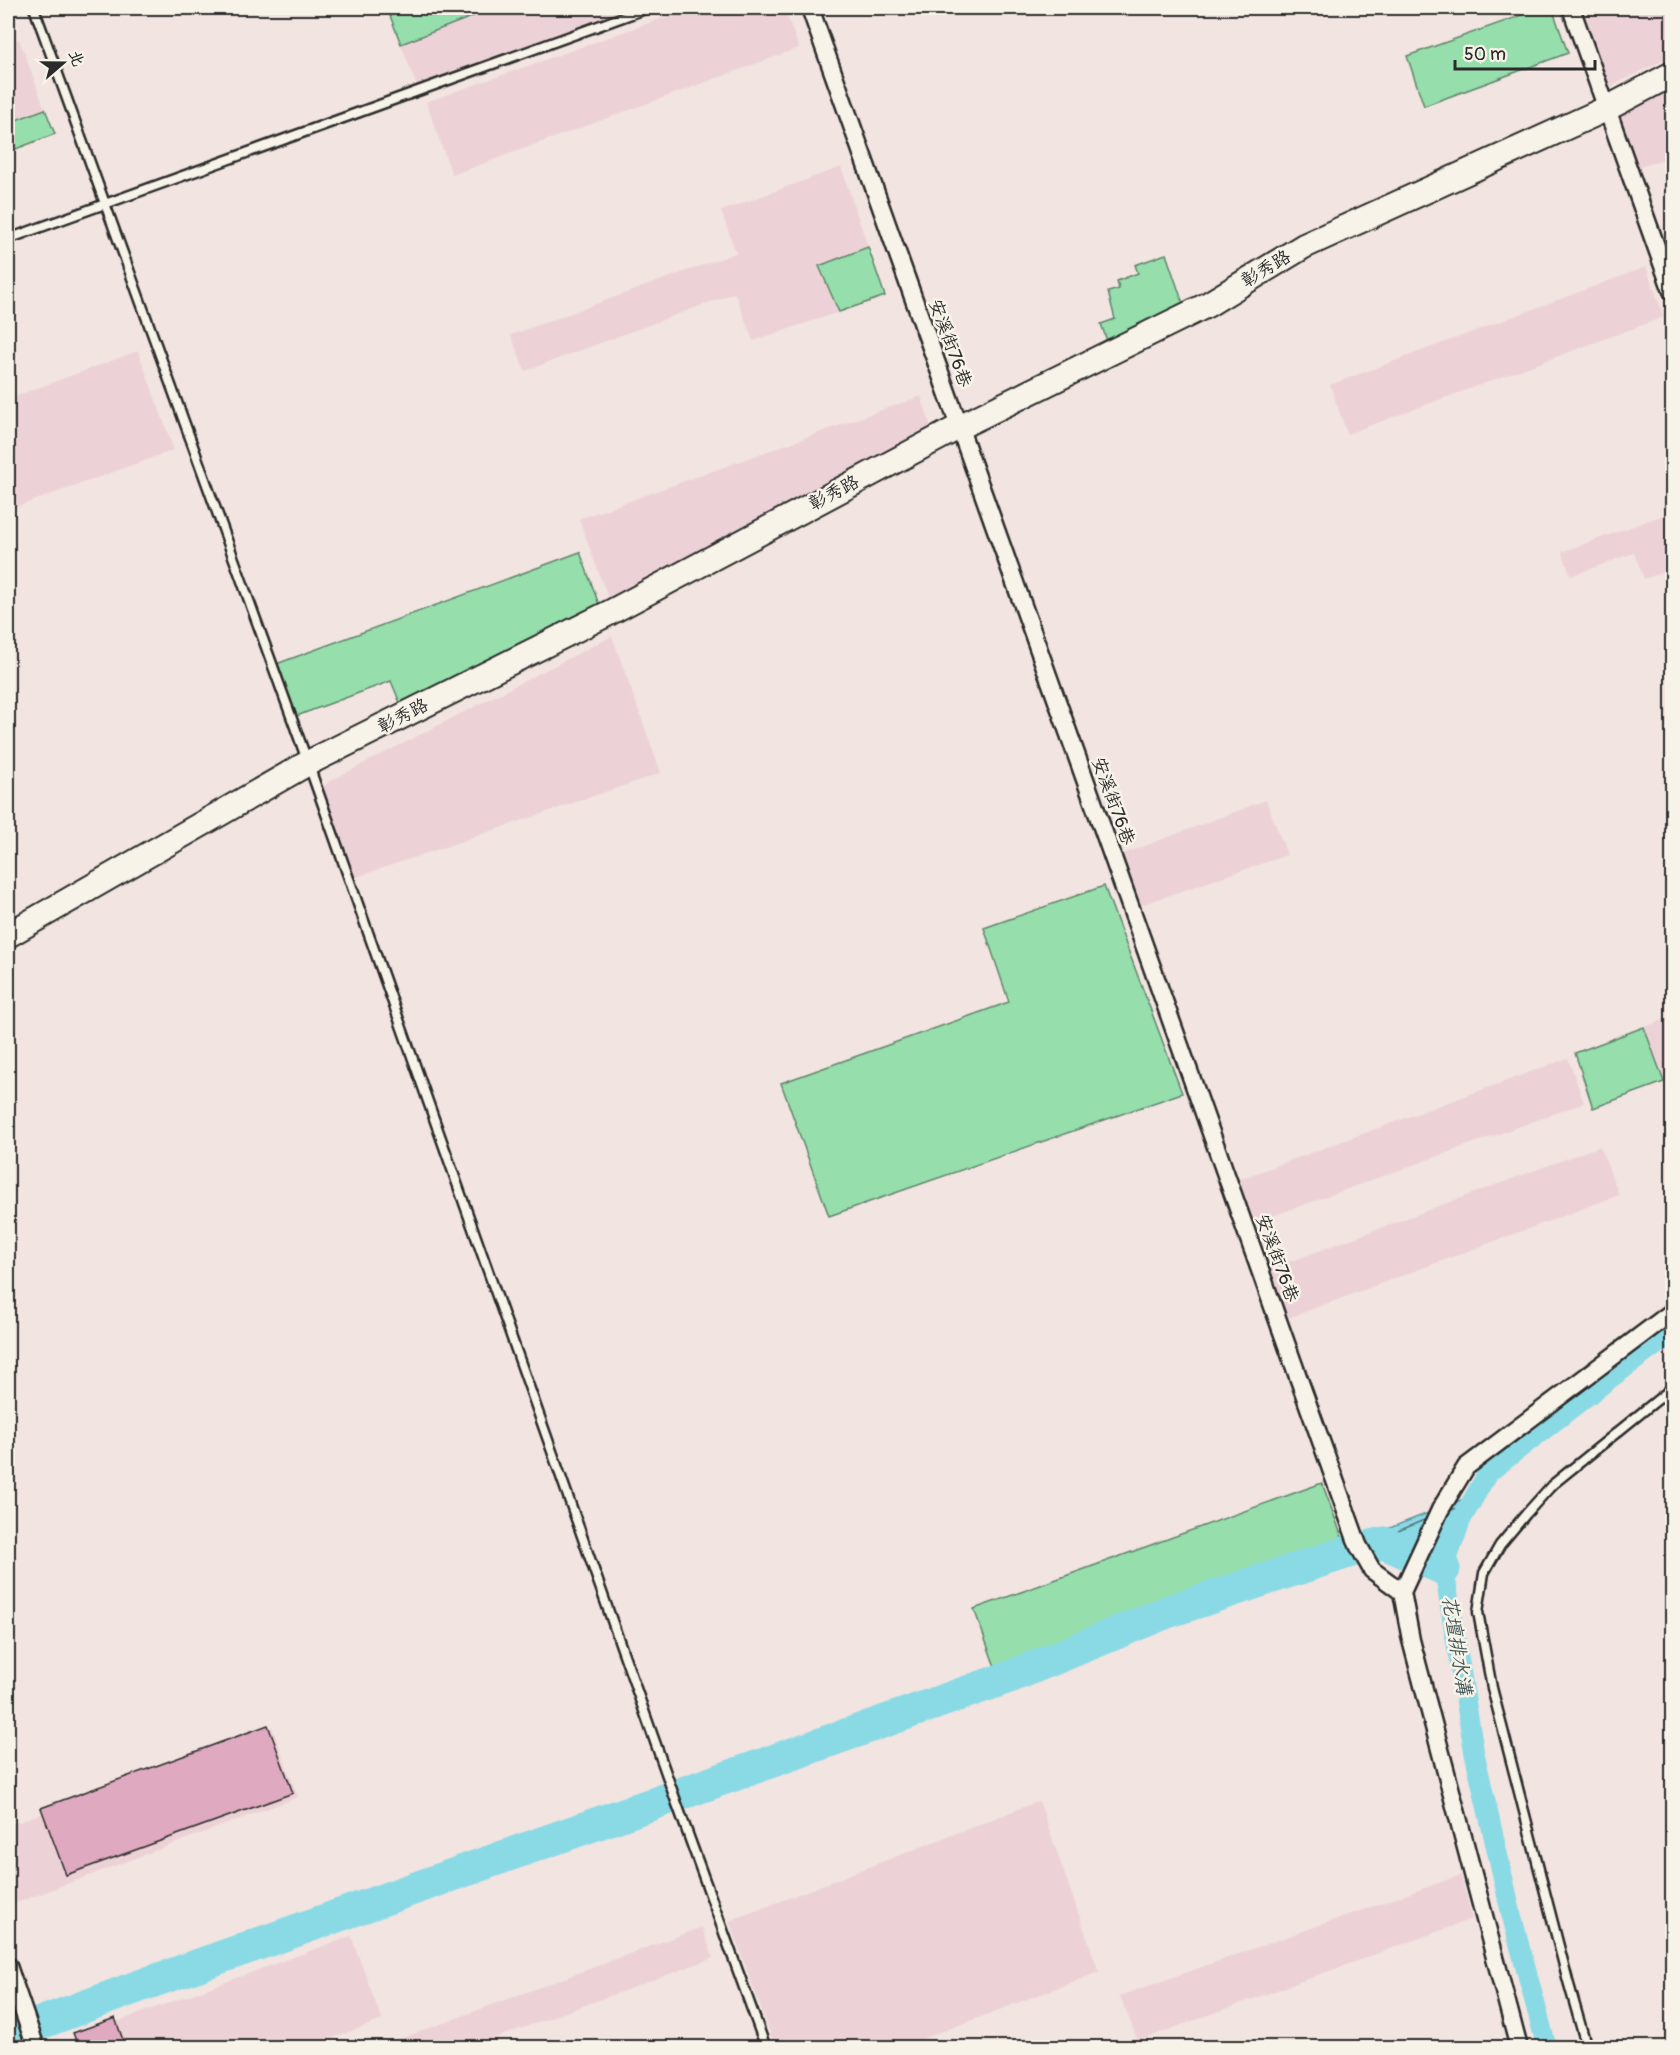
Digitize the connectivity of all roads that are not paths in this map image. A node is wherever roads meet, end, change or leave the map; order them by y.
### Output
1 (34, 8) edge
2 (648, 8) edge
3 (810, 8) edge
4 (1571, 8) edge
5 (1672, 74) edge
6 (1606, 109) junction
7 (106, 205) junction
8 (8, 239) edge
9 (1672, 291) edge
10 (959, 426) junction
11 (308, 763) junction
12 (8, 935) edge
13 (1672, 1311) edge
14 (1672, 1388) edge
15 (1402, 1592) junction
16 (8, 1966) edge
17 (34, 2042) edge
18 (766, 2048) edge
19 (1519, 2048) edge
20 (1587, 2048) edge

1 - 7 lane
2 - 7 lane
3 - 10 street, 安溪街76巷
4 - 6 street
5 - 6 street, 彰秀路
6 - 9 street
6 - 10 street, 彰秀路
7 - 8 lane
7 - 11 lane
10 - 11 street, 彰秀路
10 - 15 street, 安溪街76巷
11 - 12 street, 彰秀路
11 - 18 lane
13 - 15 street
14 - 20 lane
15 - 19 street
16 - 17 street

